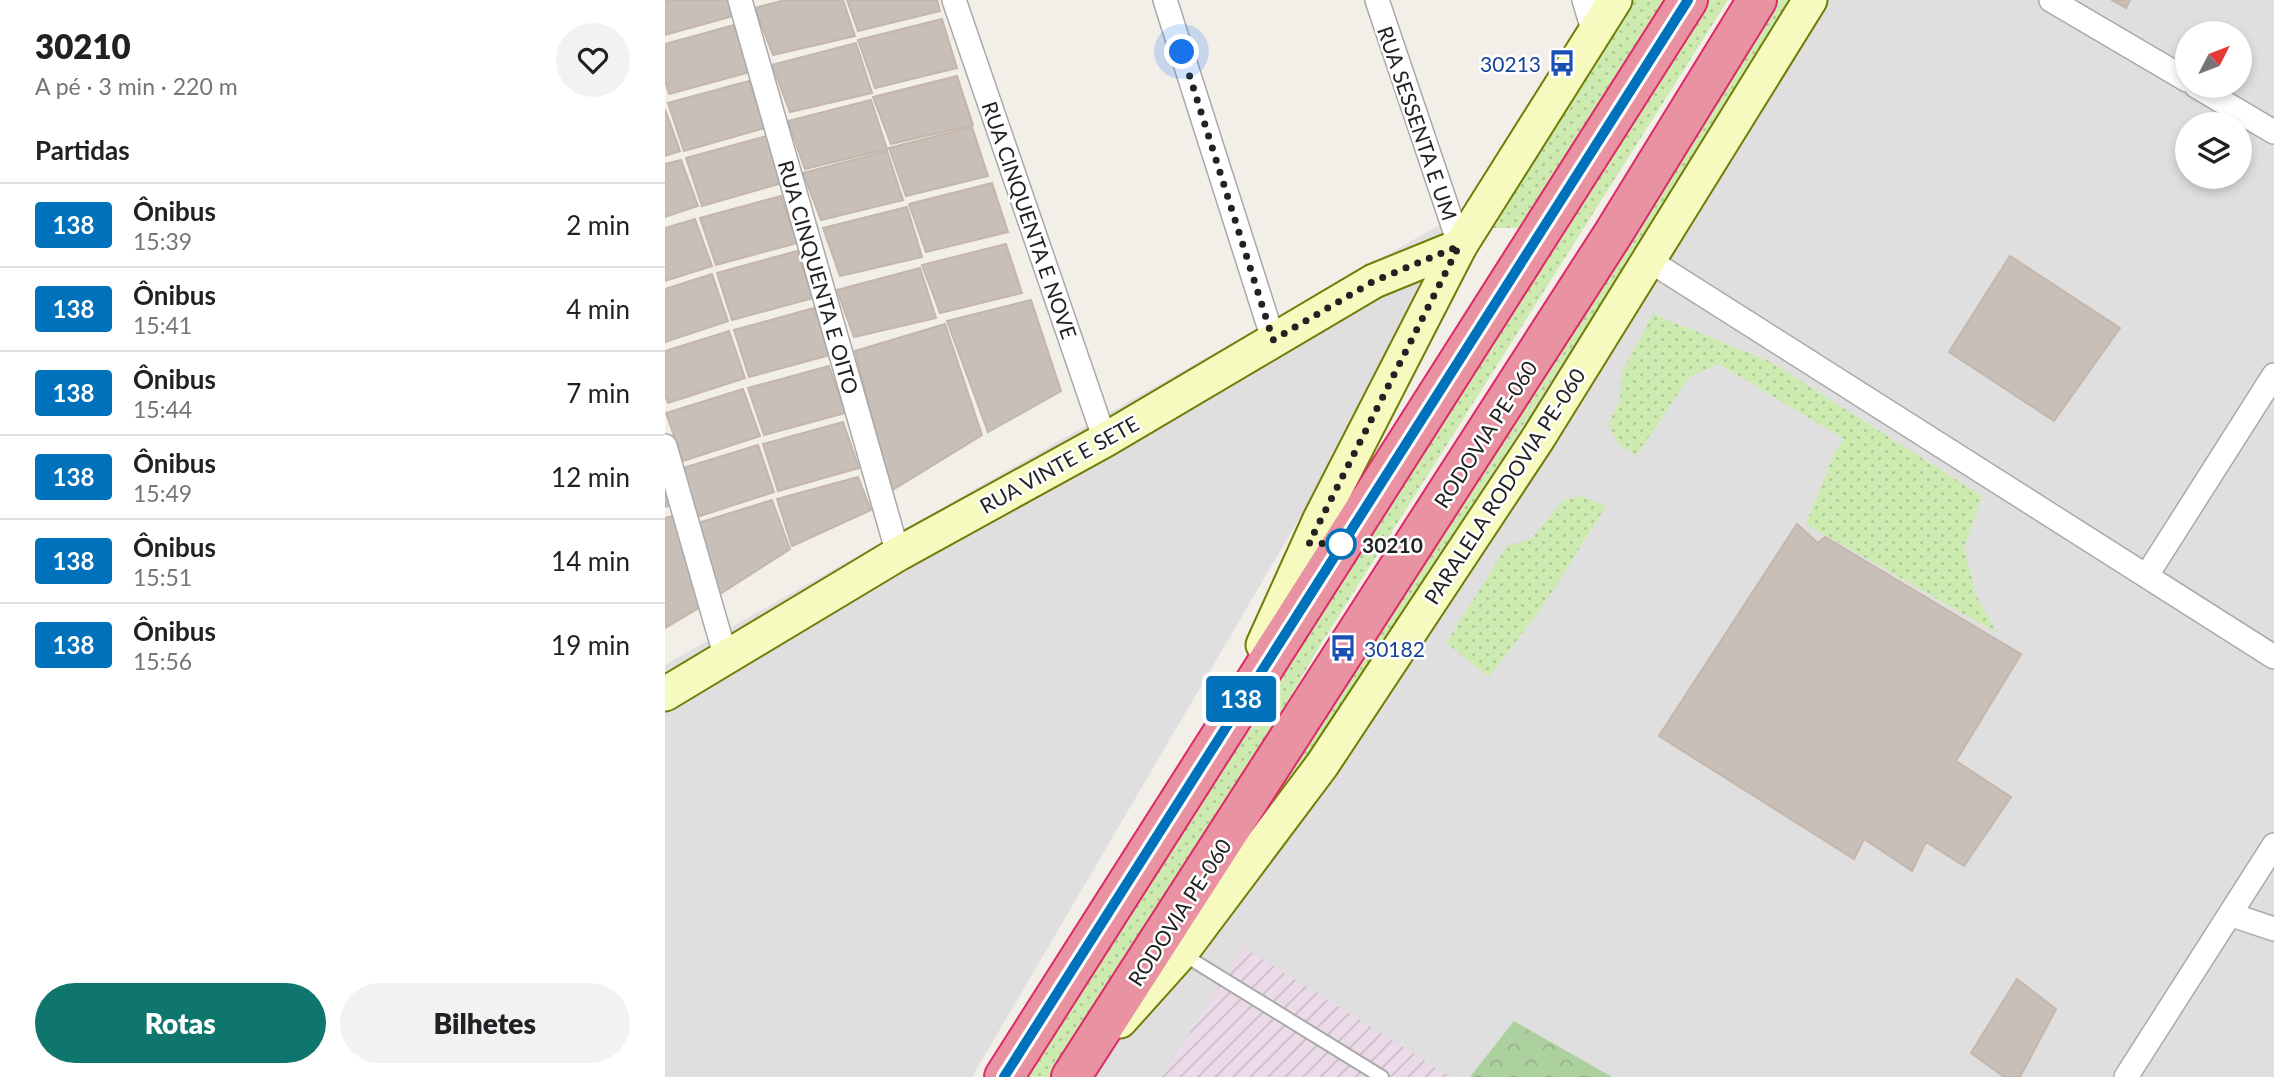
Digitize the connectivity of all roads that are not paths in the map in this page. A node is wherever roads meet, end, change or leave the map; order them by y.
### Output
1 (740, 0) edge
2 (954, 0) edge
3 (1165, 0) edge
4 (1377, 0) edge
5 (1584, 0) edge
6 (1615, 0) edge
7 (1688, 0) edge
8 (1757, 0) edge
9 (1810, 0) edge
10 (2051, 0) edge
11 (1594, 33) junction
12 (2175, 73) edge
13 (2216, 98) edge
14 (2274, 132) edge
15 (1459, 246) junction
16 (1647, 259) junction
17 (1273, 340) junction
18 (2274, 375) edge
19 (1105, 440) junction
20 (665, 446) edge
21 (898, 554) junction
22 (2147, 575) junction
23 (2274, 657) edge
24 (726, 658) junction
25 (665, 694) edge
26 (1230, 716) junction
27 (2274, 845) edge
28 (2232, 915) junction
29 (2274, 929) edge
30 (1181, 953) junction
31 (1081, 1063) edge
32 (1004, 1077) edge
33 (1382, 1077) edge
34 (2126, 1077) edge

1 - 21 street, RUA CINQUENTA E OITO
2 - 19 street, RUA CINQUENTA E NOVE
3 - 17 street
4 - 15 street, RUA SESSENTA E UM
5 - 11 street
6 - 11 main road
7 - 26 highway
8 - 31 highway, RODOVIA PE-060
9 - 16 main road, PARALELA RODOVIA PE-060
10 - 12 street
11 - 15 main road
13 - 14 street
15 - 17 main road, RUA VINTE E SETE
15 - 26 main road
16 - 22 street
16 - 30 main road, PARALELA RODOVIA PE-060
17 - 19 main road, RUA VINTE E SETE
18 - 22 street
19 - 21 main road, RUA VINTE E SETE
20 - 24 street
21 - 24 main road, RUA VINTE E SETE
22 - 23 street
24 - 25 main road, RUA VINTE E SETE
26 - 32 highway
27 - 28 street
28 - 29 street
28 - 34 street
30 - 31 main road, PARALELA RODOVIA PE-060
30 - 33 lane

